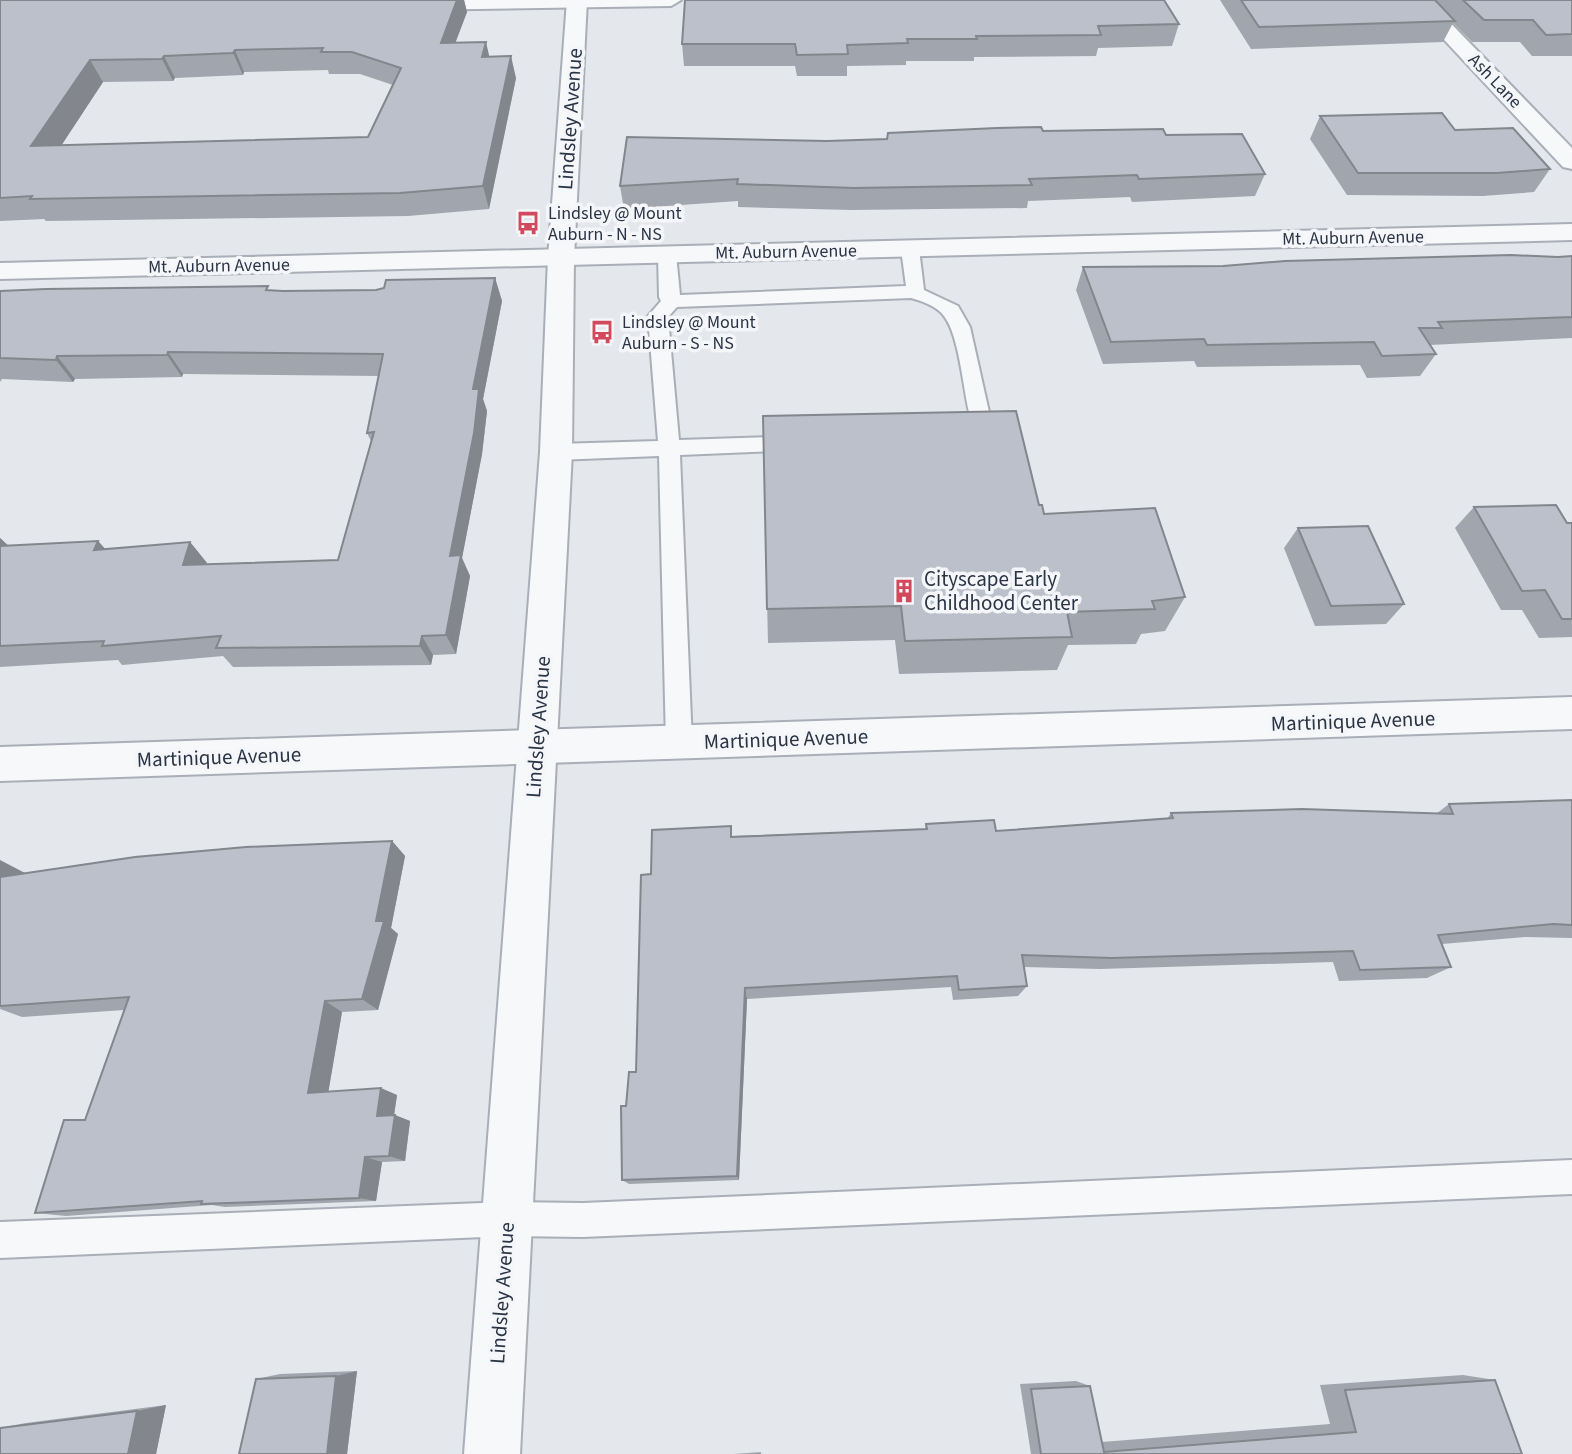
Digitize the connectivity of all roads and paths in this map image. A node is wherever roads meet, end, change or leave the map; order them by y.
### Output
1 (671, 0) edge
2 (1417, 0) edge
3 (577, 1) edge
4 (399, 4) edge
5 (1572, 162) edge
6 (1572, 232) edge
7 (910, 249) junction
8 (667, 254) junction
9 (561, 258) junction
10 (0, 271) edge
11 (911, 292) junction
12 (673, 300) junction
13 (940, 438) edge
14 (818, 442) edge
15 (669, 447) junction
16 (556, 452) junction
17 (1572, 713) edge
18 (680, 743) junction
19 (536, 747) junction
20 (0, 764) edge
21 (1572, 1177) edge
22 (507, 1219) junction
23 (0, 1240) edge
24 (492, 1454) edge

1 - 3 street
2 - 5 street, Ash Lane
3 - 4 street
3 - 9 street, Lindsley Avenue
6 - 7 street, Mt. Auburn Avenue
7 - 8 street, Mt. Auburn Avenue
7 - 11 lane
8 - 9 street, Mt. Auburn Avenue
8 - 12 lane
9 - 10 street, Mt. Auburn Avenue
9 - 16 street, Lindsley Avenue
11 - 12 lane
11 - 13 lane
12 - 15 lane
14 - 15 lane
15 - 16 lane
15 - 18 lane
16 - 19 street, Lindsley Avenue
17 - 18 street, Martinique Avenue
18 - 19 street, Martinique Avenue
19 - 20 street, Martinique Avenue
19 - 22 street, Lindsley Avenue
21 - 22 lane
22 - 23 lane
22 - 24 street, Lindsley Avenue

